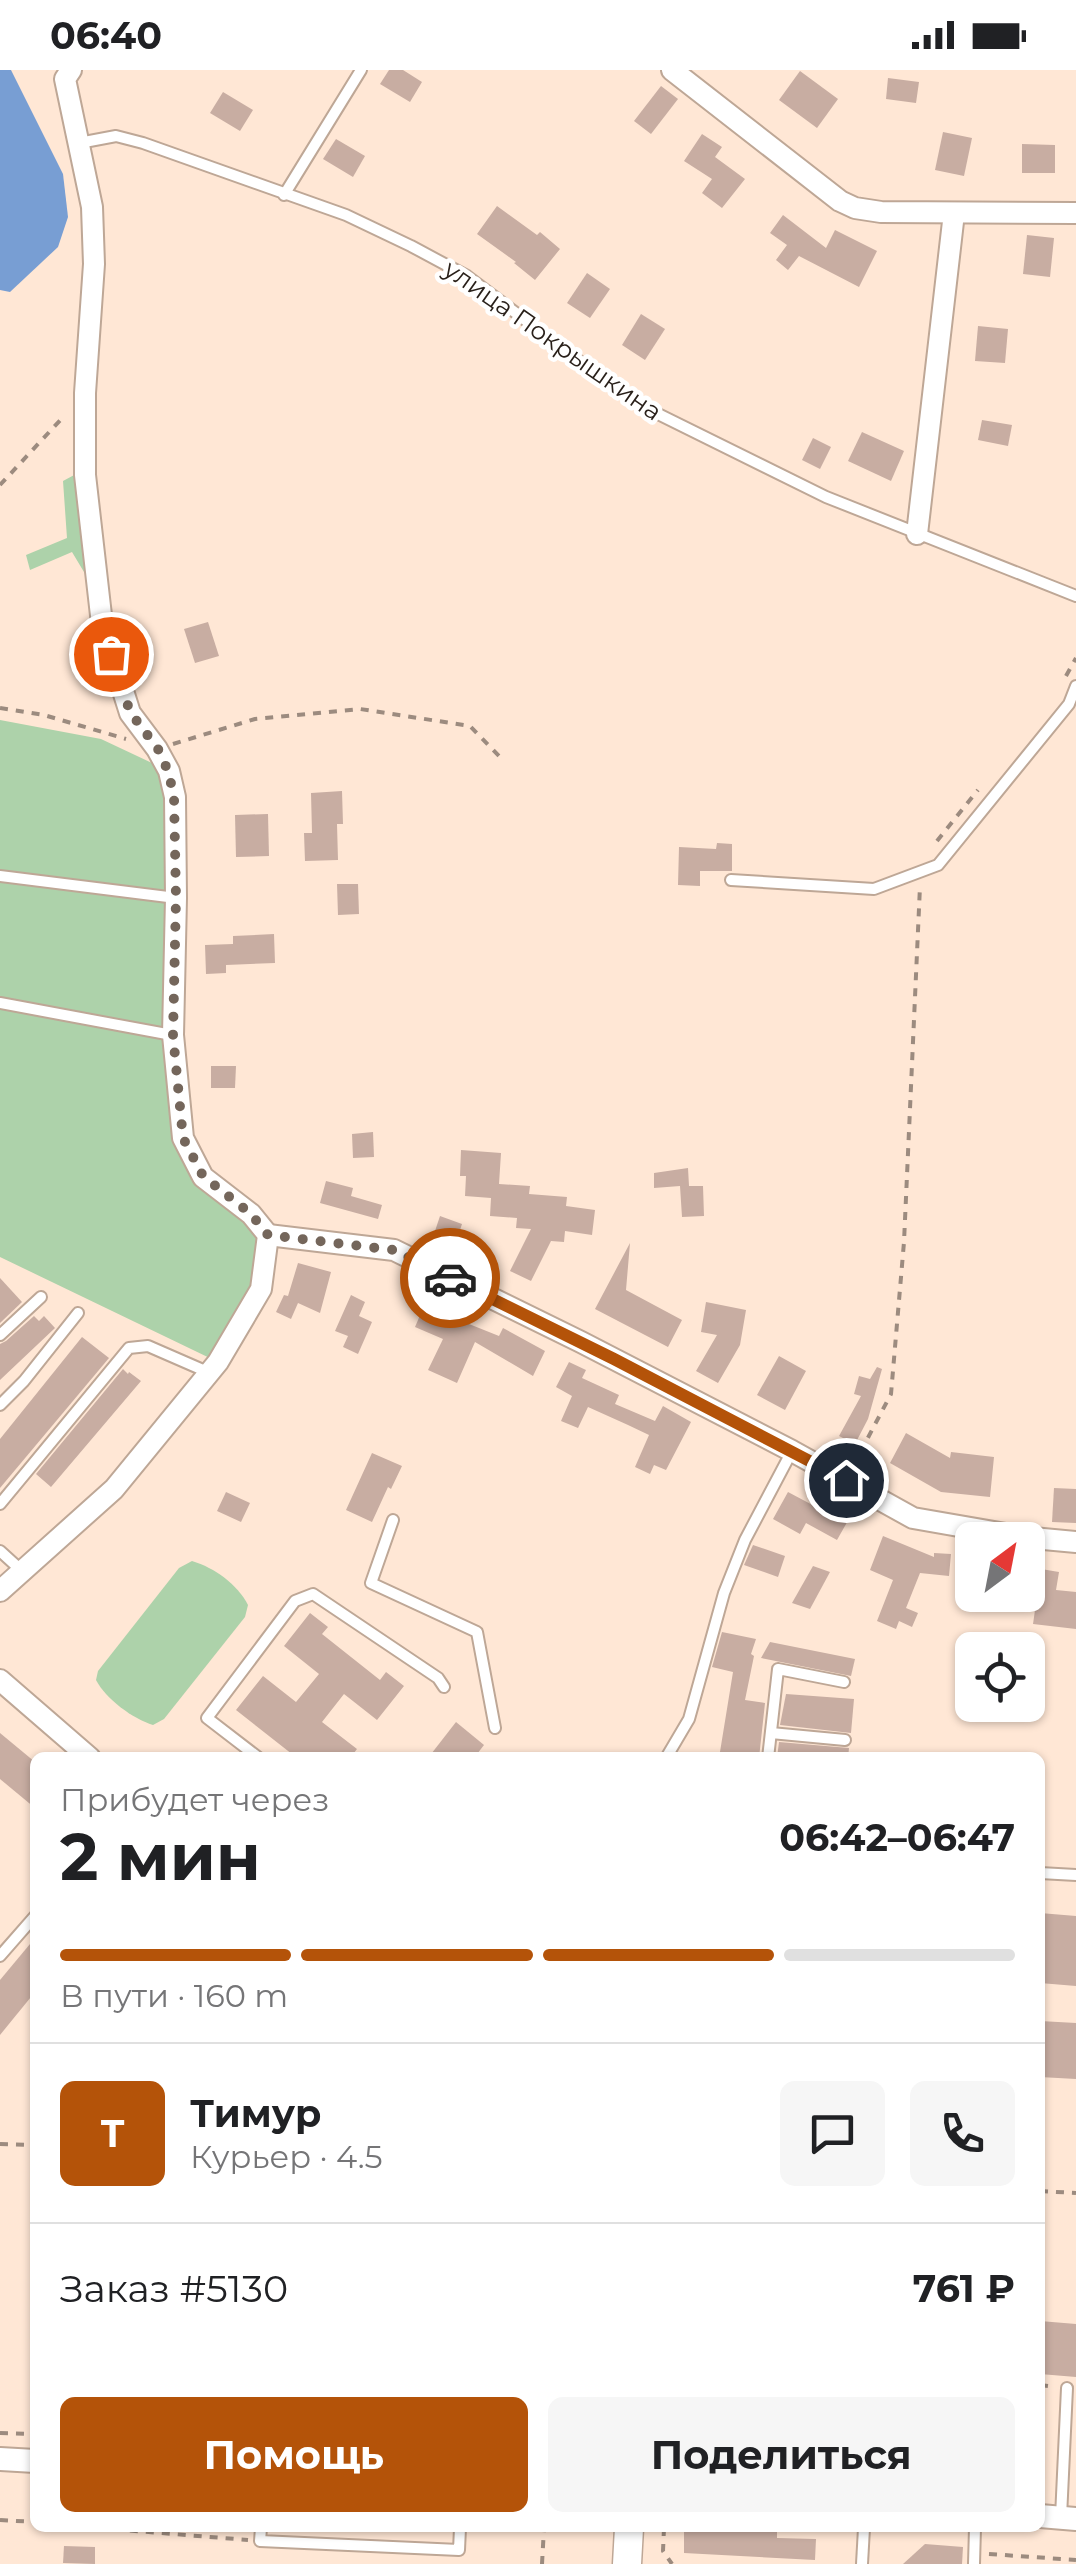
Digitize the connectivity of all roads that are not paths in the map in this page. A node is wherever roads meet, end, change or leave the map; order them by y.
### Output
1 (360, 70) edge
2 (672, 70) edge
3 (66, 73) edge
4 (78, 144) junction
5 (284, 194) junction
6 (954, 213) junction
7 (1076, 213) edge
8 (917, 534) junction
9 (1076, 596) edge
10 (1076, 686) edge
11 (1073, 705) edge
12 (0, 876) edge
13 (731, 880) dead end
14 (176, 898) junction
15 (0, 1003) edge
16 (173, 1035) junction
17 (268, 1235) junction
18 (41, 1298) dead end
19 (78, 1314) dead end
20 (0, 1335) edge
21 (210, 1372) junction
22 (0, 1405) edge
23 (792, 1451) junction
24 (2, 1497) edge
25 (392, 1520) dead end
26 (1076, 1542) edge
27 (0, 1550) edge
28 (22, 1571) junction
29 (0, 1591) edge
30 (0, 1680) edge
31 (844, 1682) dead end
32 (444, 1688) dead end
33 (496, 1728) dead end
34 (770, 1733) junction
35 (846, 1740) dead end
36 (83, 1752) edge
37 (251, 1752) edge
38 (670, 1752) edge
39 (768, 1752) edge
40 (1045, 1873) edge
41 (1076, 1874) edge
42 (30, 1922) edge
43 (0, 1956) edge
44 (1066, 2388) dead end
45 (0, 2459) edge
46 (30, 2461) edge
47 (1059, 2518) edge
48 (261, 2532) edge
49 (460, 2532) edge
50 (629, 2532) edge
51 (864, 2532) edge
52 (975, 2532) edge
53 (974, 2558) edge
54 (627, 2564) edge
55 (862, 2564) edge

1 - 5 lane
2 - 6 street
3 - 4 street
4 - 5 lane, улица Покрышкина
4 - 14 street
5 - 8 lane, улица Покрышкина
6 - 7 street
6 - 8 street
8 - 9 lane, улица Покрышкина
10 - 11 lane
11 - 13 lane
12 - 14 lane
14 - 16 street
15 - 16 lane
16 - 17 street
17 - 21 street
17 - 23 street
18 - 20 lane
19 - 22 lane
21 - 24 lane
21 - 28 street
23 - 26 street
23 - 38 lane
25 - 33 lane
27 - 28 lane
28 - 29 street
30 - 36 street
31 - 34 lane
32 - 37 lane
34 - 35 lane
34 - 39 lane
40 - 41 lane
42 - 43 lane
44 - 47 lane
45 - 46 street
48 - 49 lane
50 - 54 main road
51 - 55 lane
52 - 53 lane

